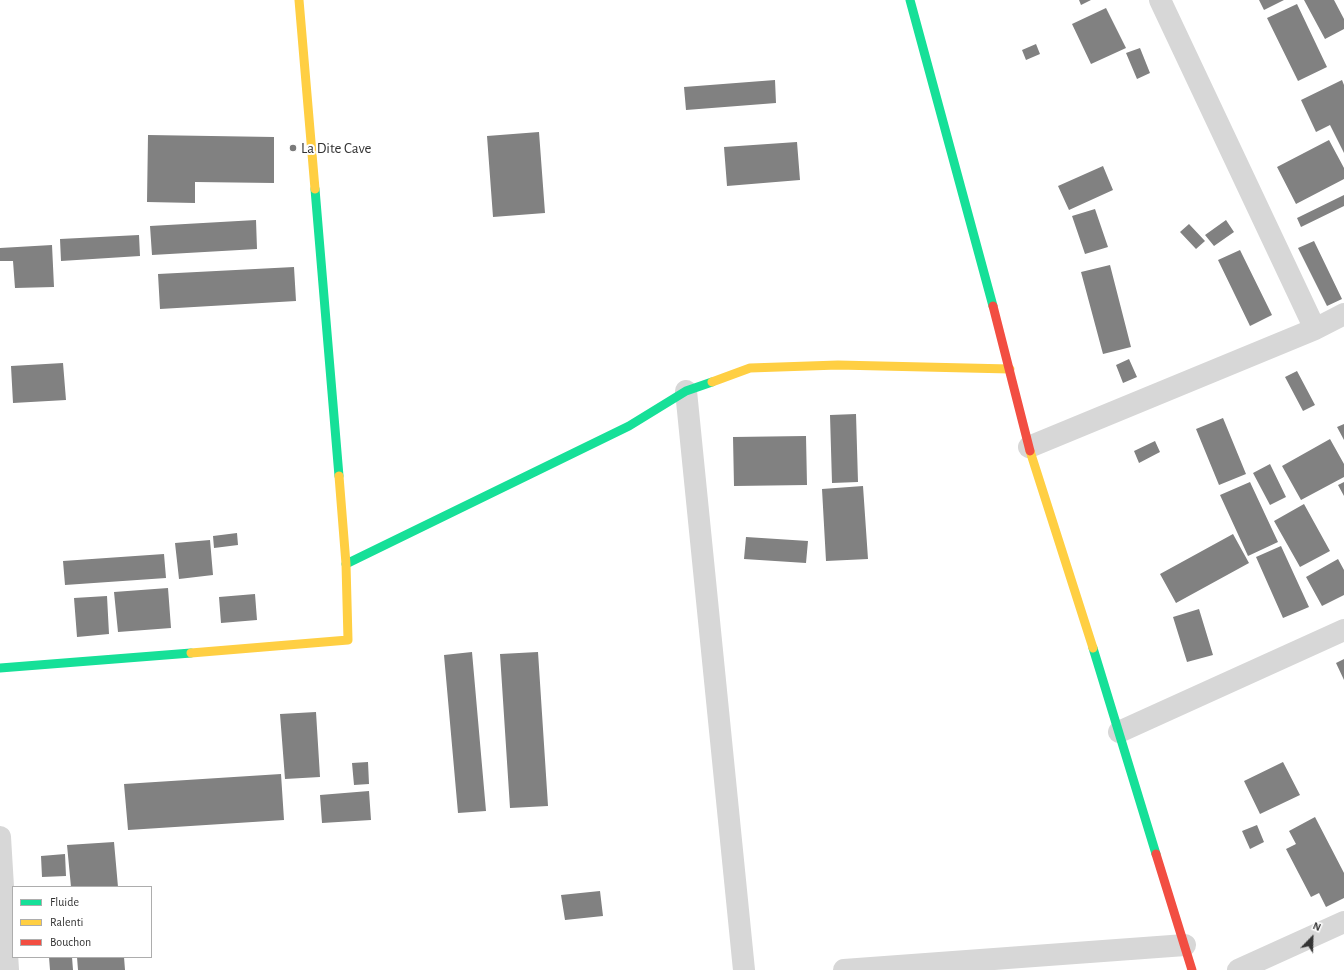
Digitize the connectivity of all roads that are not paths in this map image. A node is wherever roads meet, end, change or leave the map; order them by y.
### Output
1 (299, 0) edge
2 (910, 0) edge
3 (1160, 0) edge
4 (1344, 314) edge
5 (1315, 329) junction
6 (1010, 369) junction
7 (686, 391) junction
8 (1029, 447) junction
9 (346, 564) junction
10 (1344, 630) edge
11 (0, 668) edge
12 (1120, 732) junction
13 (0, 837) edge
14 (1344, 922) edge
15 (1184, 945) junction
16 (8, 970) edge
17 (744, 970) edge
18 (844, 970) edge
19 (1192, 970) edge
20 (1238, 970) edge

1 - 9 street
2 - 6 street
3 - 5 street
4 - 5 street
5 - 8 street
6 - 7 street
6 - 8 street
7 - 9 street
7 - 17 street
8 - 12 street
9 - 11 street
10 - 12 street
12 - 15 street
13 - 16 street
14 - 20 street
15 - 18 street
15 - 19 street

